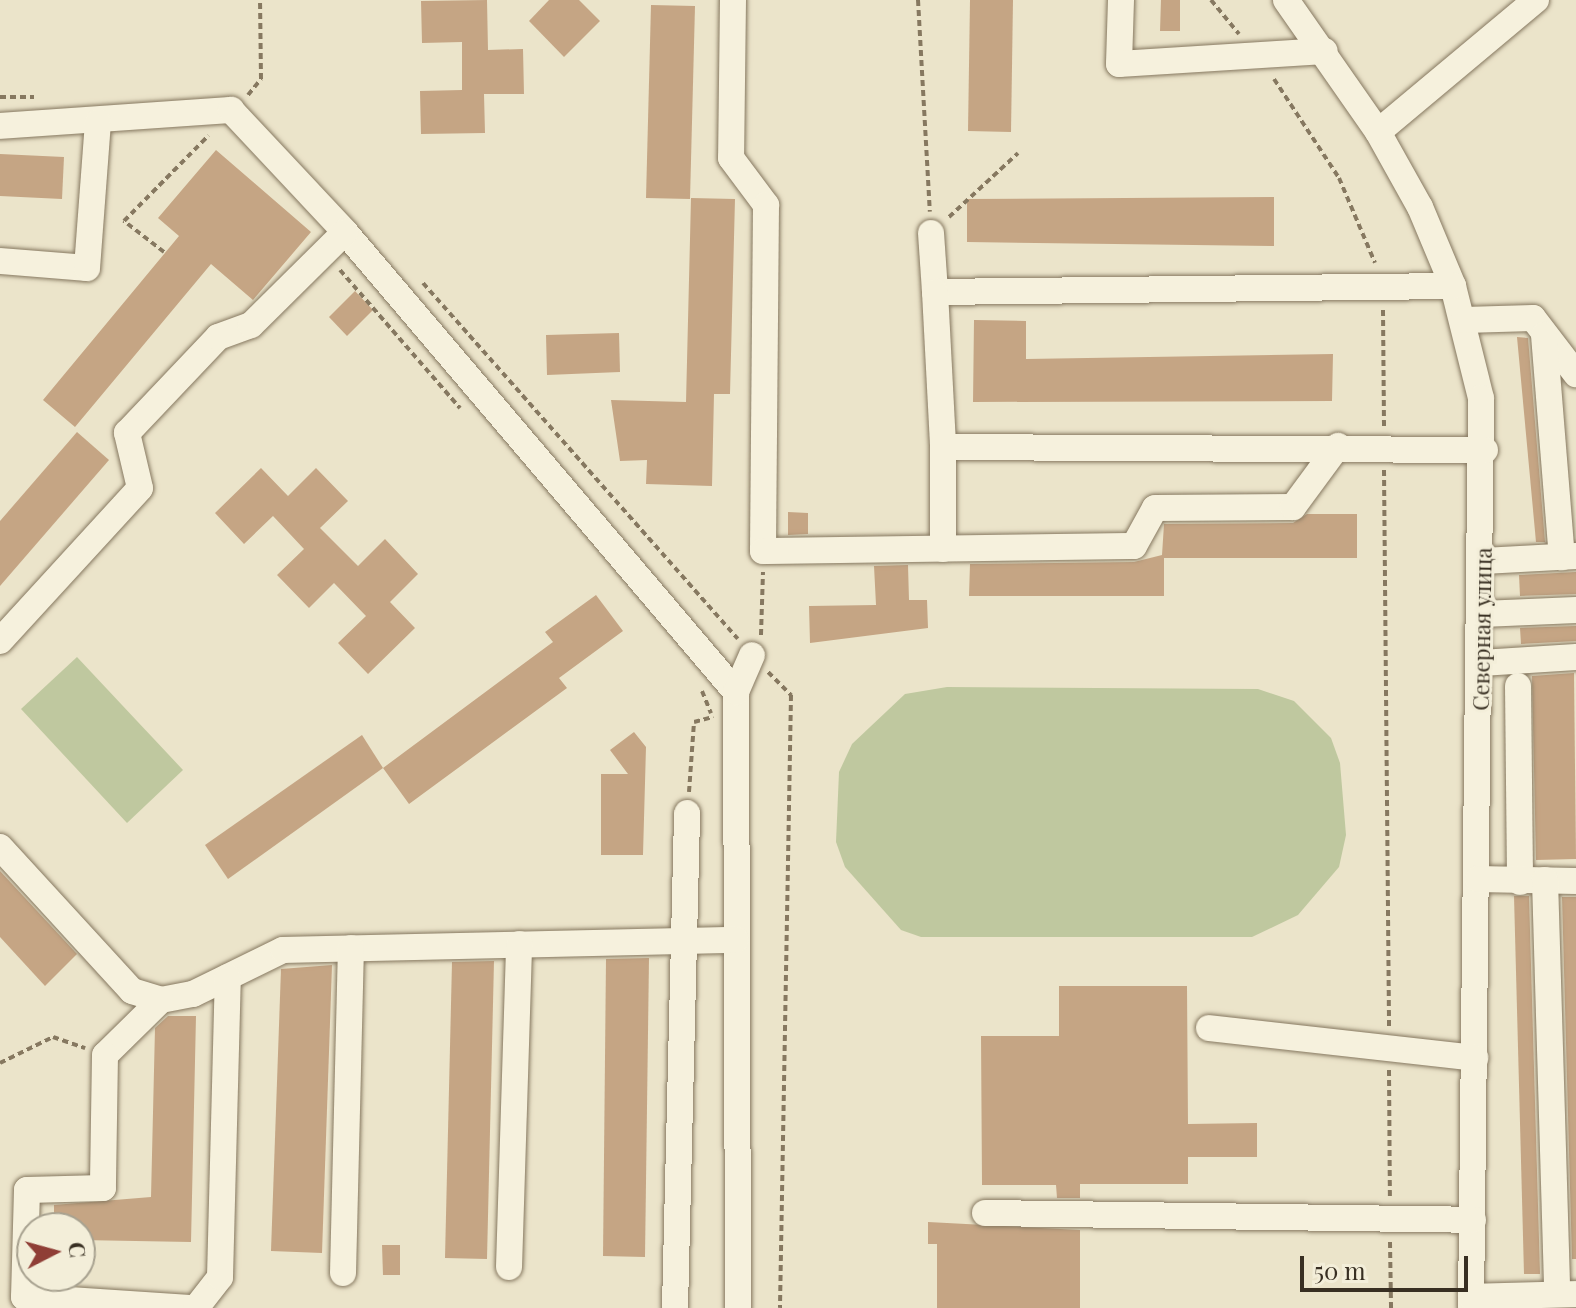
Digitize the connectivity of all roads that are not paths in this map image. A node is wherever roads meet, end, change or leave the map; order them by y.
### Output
1 (733, 0) edge
2 (1121, 0) edge
3 (1286, 0) edge
4 (1536, 0) edge
5 (1325, 51) junction
6 (98, 122) junction
7 (0, 126) edge
8 (1378, 132) junction
9 (931, 233) road end
10 (338, 240) junction
11 (0, 261) edge
12 (1453, 286) junction
13 (935, 292) junction
14 (1464, 320) junction
15 (1544, 335) junction
16 (1576, 374) edge
17 (1338, 446) junction
18 (943, 447) junction
19 (1485, 450) junction
20 (943, 549) junction
21 (1569, 557) edge
22 (1483, 561) junction
23 (1576, 610) edge
24 (1482, 614) junction
25 (0, 641) edge
26 (758, 643) road end
27 (1576, 657) edge
28 (1481, 663) junction
29 (1518, 686) dead end
30 (736, 692) junction
31 (687, 813) road end
32 (0, 847) edge
33 (1478, 879) junction
34 (1533, 881) junction
35 (1576, 881) edge
36 (736, 940) junction
37 (683, 941) junction
38 (519, 944) junction
39 (351, 948) junction
40 (228, 977) junction
41 (161, 1000) junction
42 (1209, 1028) dead end
43 (1475, 1058) junction
44 (985, 1213) dead end
45 (1473, 1220) junction
46 (509, 1267) dead end
47 (343, 1273) dead end
48 (1566, 1294) edge
49 (1471, 1302) edge
50 (190, 1308) edge
51 (196, 1308) edge
52 (675, 1308) edge
53 (738, 1308) edge

1 - 20 street
2 - 5 street
3 - 5 street, Северная улица
4 - 8 street
5 - 8 street, Северная улица
6 - 7 street
6 - 10 street
6 - 11 street
8 - 12 street, Северная улица
9 - 13 street
10 - 25 street
10 - 30 street
12 - 13 street
12 - 14 street, Северная улица
13 - 18 street
14 - 15 street
14 - 19 street, Северная улица
15 - 16 street
15 - 21 street
17 - 18 street
17 - 19 street
17 - 20 street
18 - 20 street
19 - 22 street, Северная улица
21 - 22 street
22 - 24 street, Северная улица
23 - 24 street
24 - 28 street, Северная улица
26 - 30 street
27 - 28 street
28 - 33 street, Северная улица
29 - 34 street
30 - 36 street
31 - 37 street
32 - 41 street
33 - 34 street
33 - 43 street, Северная улица
34 - 35 street
34 - 48 street
36 - 37 street
36 - 53 street
37 - 38 street
37 - 52 street
38 - 39 street
38 - 46 street
39 - 40 street
39 - 47 street
40 - 41 street
40 - 51 street
41 - 50 street
42 - 43 street
43 - 45 street, Северная улица
44 - 45 street
45 - 49 street, Северная улица
48 - 49 street

